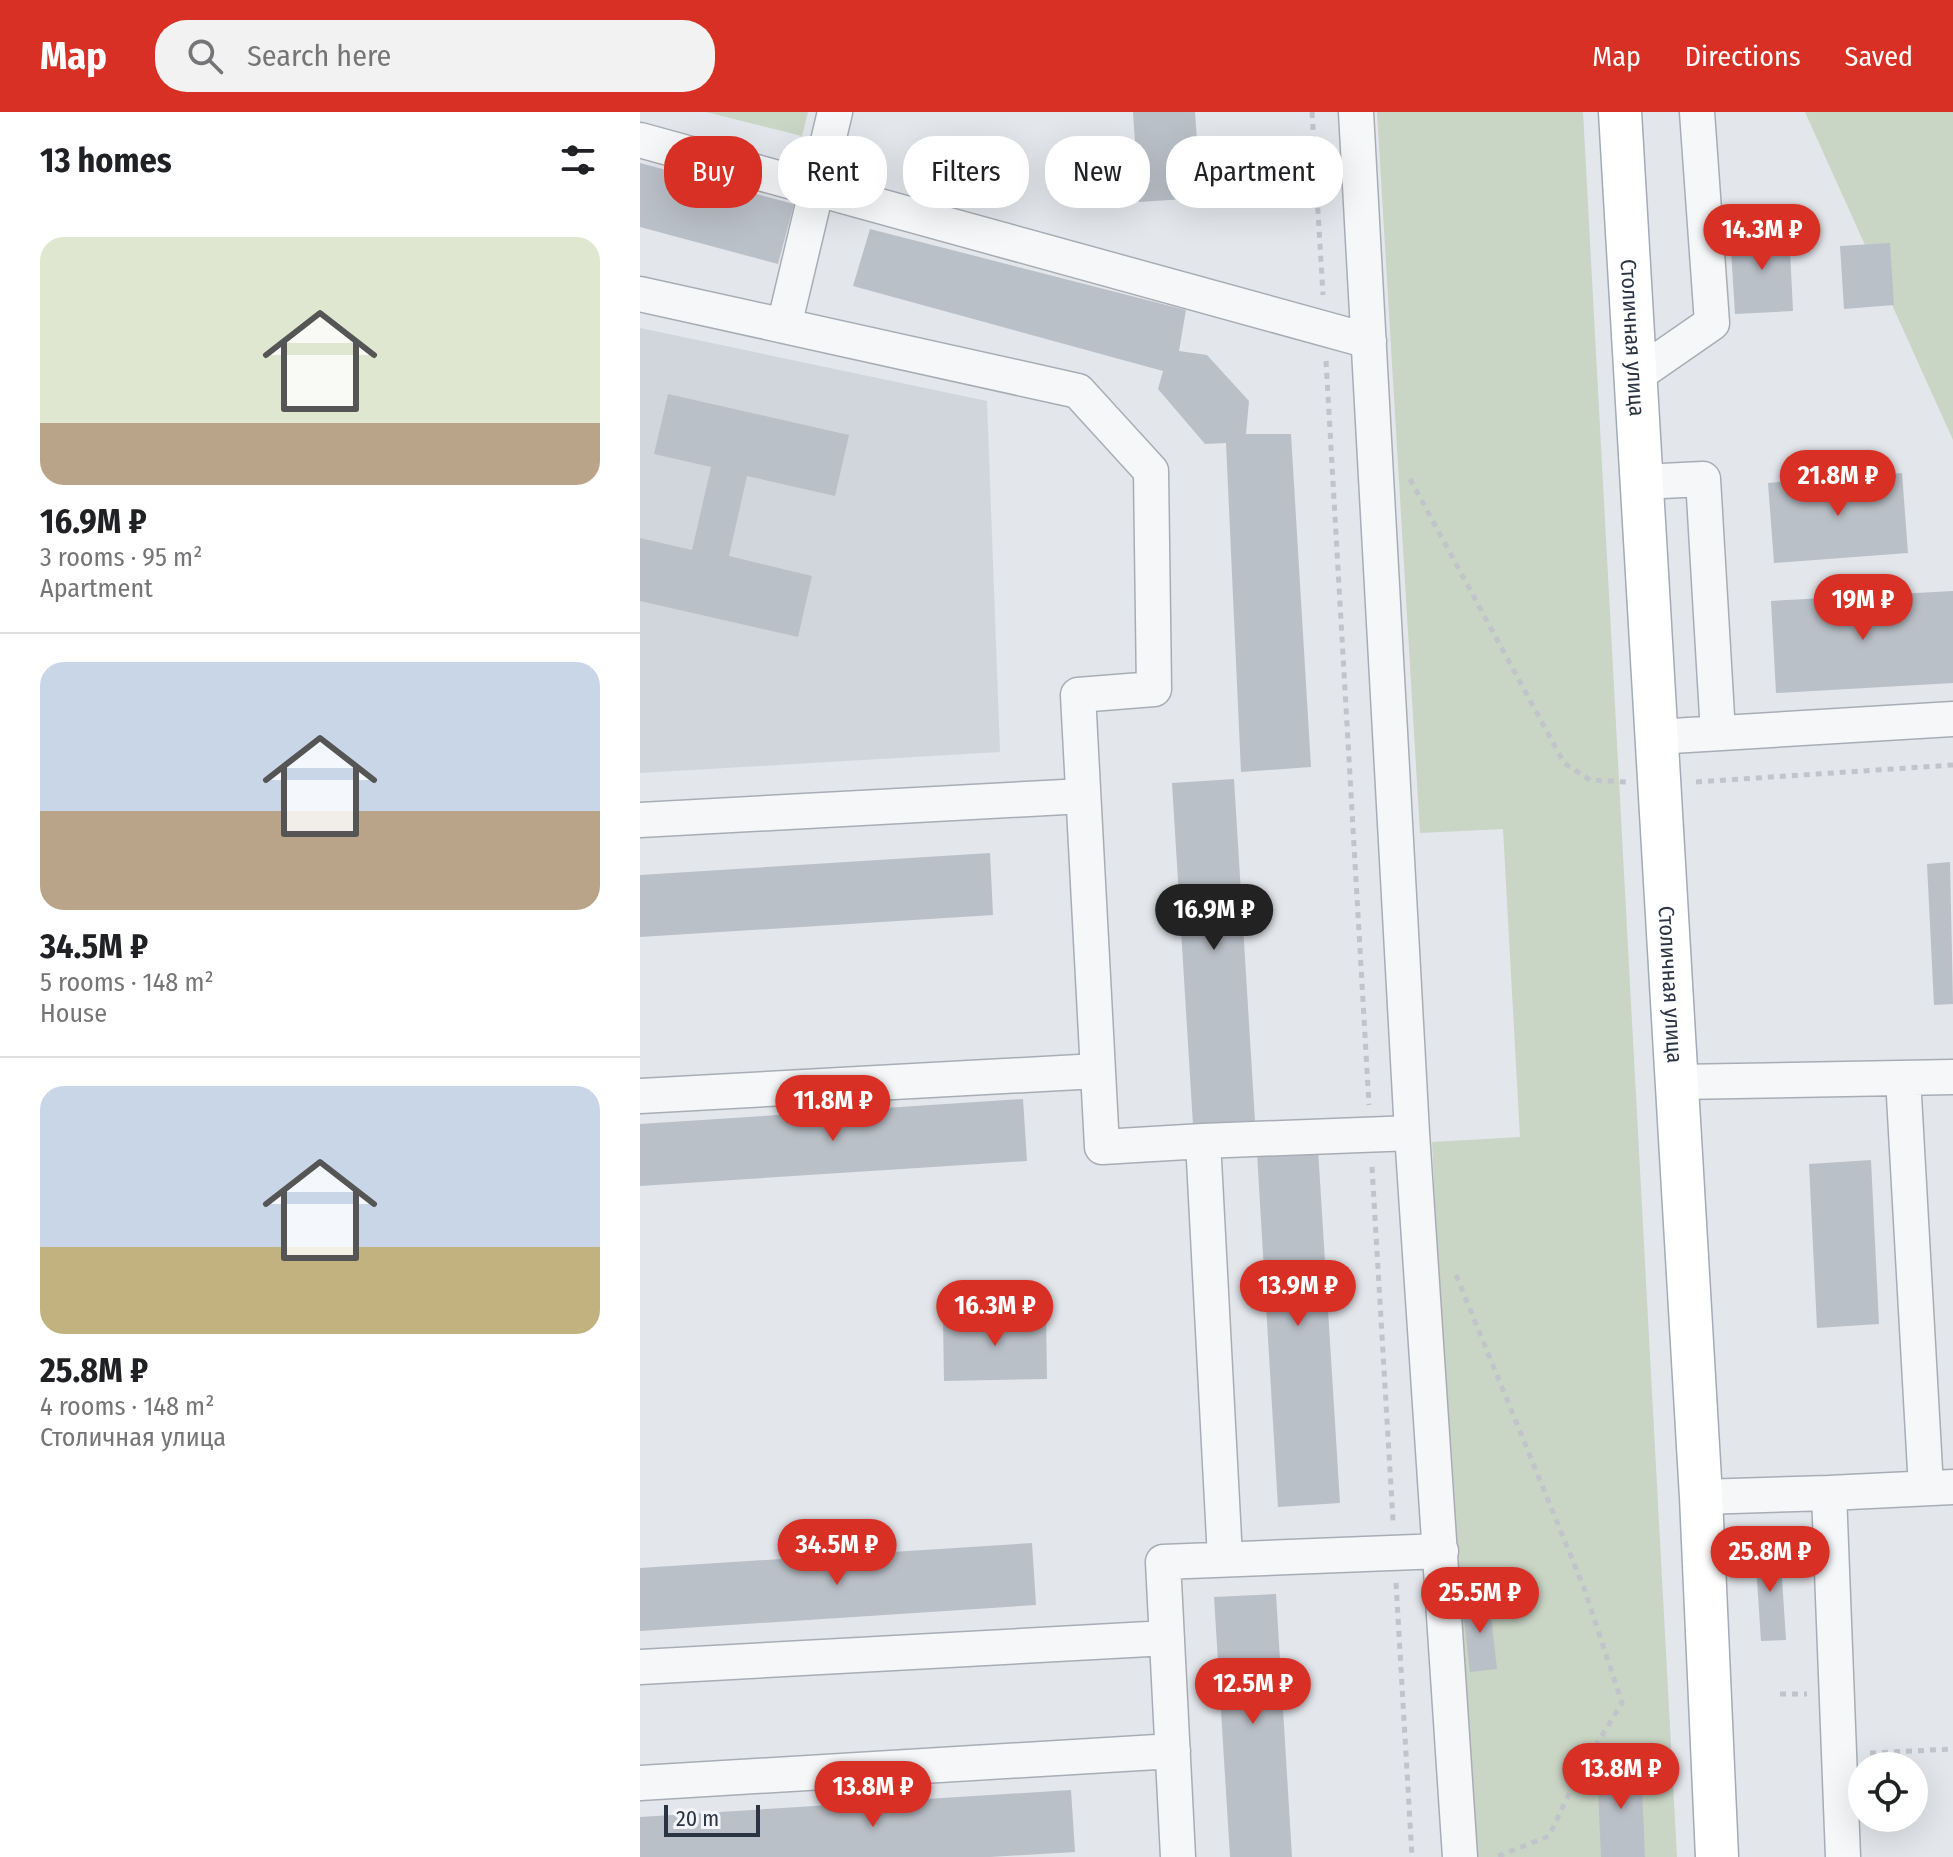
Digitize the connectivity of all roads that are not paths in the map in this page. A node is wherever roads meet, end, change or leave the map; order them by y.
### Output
1 (835, 112) edge
2 (1356, 112) edge
3 (1620, 112) edge
4 (1697, 112) edge
5 (829, 136) edge
6 (640, 140) edge
7 (778, 178) edge
8 (812, 208) edge
9 (886, 208) edge
10 (640, 294) edge
11 (784, 326) junction
12 (1369, 341) junction
13 (1634, 377) junction
14 (1641, 482) junction
15 (1953, 719) edge
16 (1718, 733) junction
17 (1655, 737) junction
18 (1083, 796) junction
19 (640, 820) edge
20 (1097, 1071) junction
21 (1953, 1077) edge
22 (1903, 1078) junction
23 (1678, 1082) junction
24 (640, 1096) edge
25 (1412, 1133) junction
26 (1203, 1141) junction
27 (1940, 1488) edge
28 (1829, 1493) junction
29 (1701, 1497) junction
30 (1441, 1551) junction
31 (1225, 1558) junction
32 (1167, 1638) junction
33 (640, 1667) edge
34 (1173, 1751) junction
35 (640, 1783) edge
36 (1178, 1857) edge
37 (1460, 1857) edge
38 (1717, 1857) edge
39 (1843, 1857) edge

1 - 5 lane
2 - 12 lane
3 - 13 main road, Столичная улица
4 - 13 lane
6 - 7 lane
8 - 11 lane
9 - 12 lane
10 - 11 lane
11 - 18 lane
12 - 25 lane
13 - 14 main road, Столичная улица
14 - 16 lane
14 - 17 main road, Столичная улица
15 - 16 lane
16 - 17 lane
17 - 23 main road, Столичная улица
18 - 19 lane
18 - 20 lane
20 - 24 lane
20 - 26 lane
21 - 22 lane
22 - 23 lane
22 - 27 lane
23 - 29 main road, Столичная улица
25 - 26 lane
25 - 30 lane
26 - 31 lane
27 - 28 lane
28 - 29 lane
28 - 39 lane
29 - 38 main road, Столичная улица
30 - 31 lane
30 - 37 lane
31 - 32 lane
32 - 33 lane
32 - 34 lane
34 - 35 lane
34 - 36 lane

